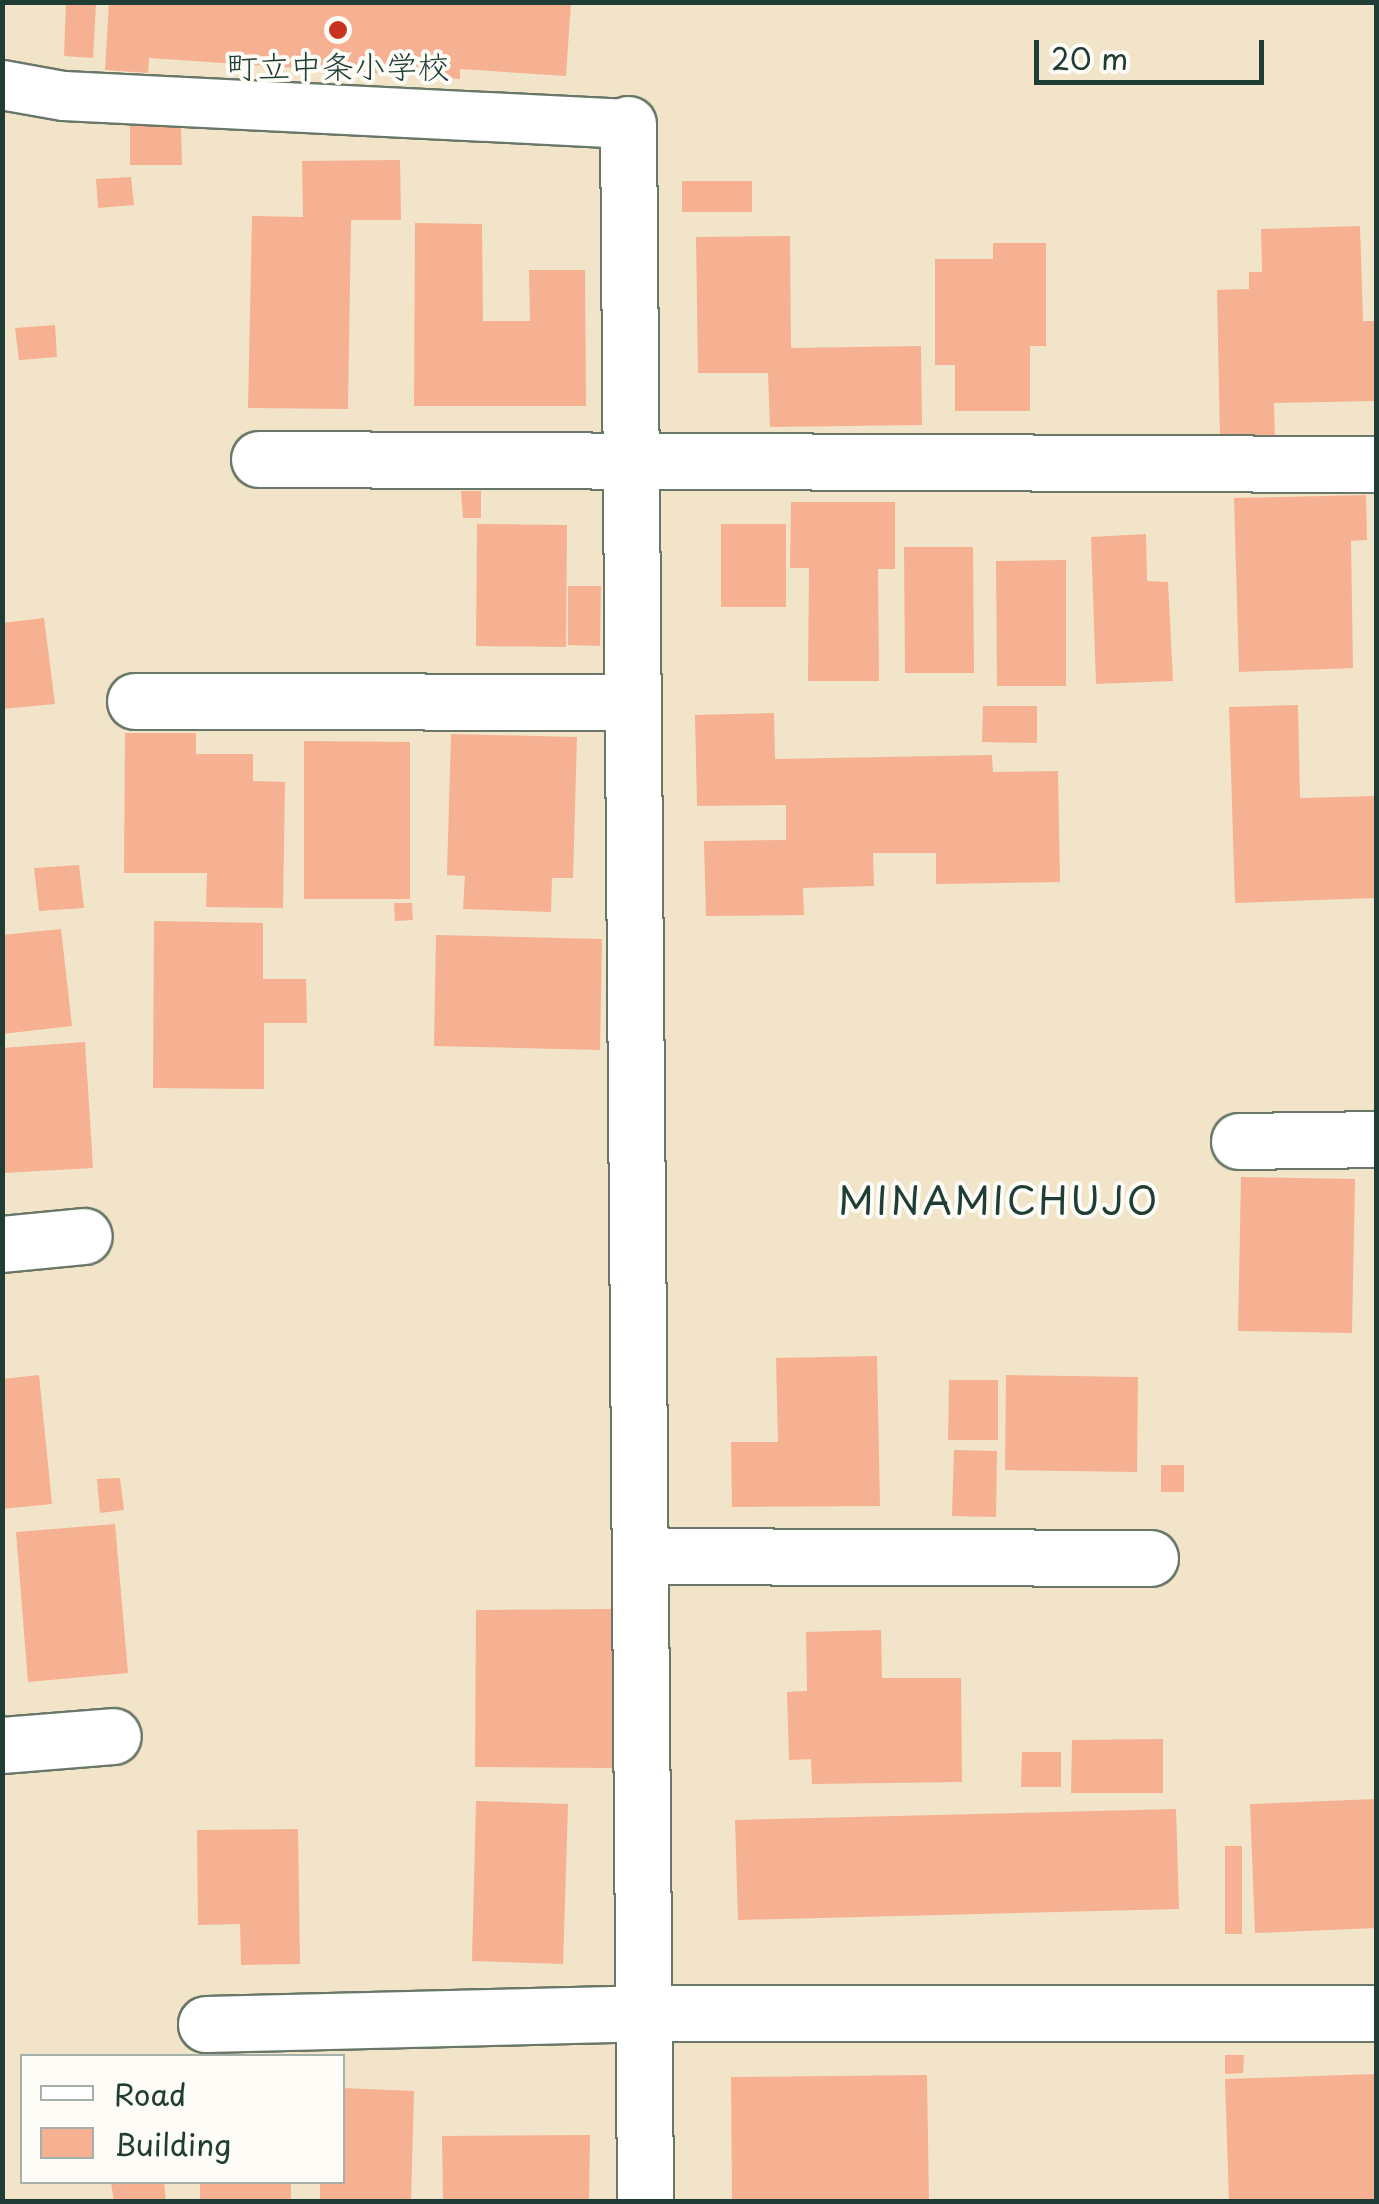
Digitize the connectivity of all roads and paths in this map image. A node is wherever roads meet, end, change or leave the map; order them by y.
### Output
1 (2, 85) edge
2 (628, 124) joint
3 (258, 459) dead end
4 (632, 461) junction
5 (1376, 464) edge
6 (135, 700) dead end
7 (633, 702) junction
8 (1376, 1139) edge
9 (1239, 1141) dead end
10 (84, 1236) dead end
11 (2, 1244) edge
12 (640, 1556) junction
13 (1150, 1558) dead end
14 (113, 1736) dead end
15 (2, 1745) edge
16 (1376, 2012) edge
17 (642, 2013) junction
18 (206, 2024) dead end
19 (645, 2202) edge

1 - 2 lane
2 - 4 street
3 - 4 street
4 - 5 street
4 - 7 street
6 - 7 street
7 - 12 street
8 - 9 street
10 - 11 street
12 - 13 street
12 - 17 street
14 - 15 street
16 - 17 street
17 - 18 street
17 - 19 street

